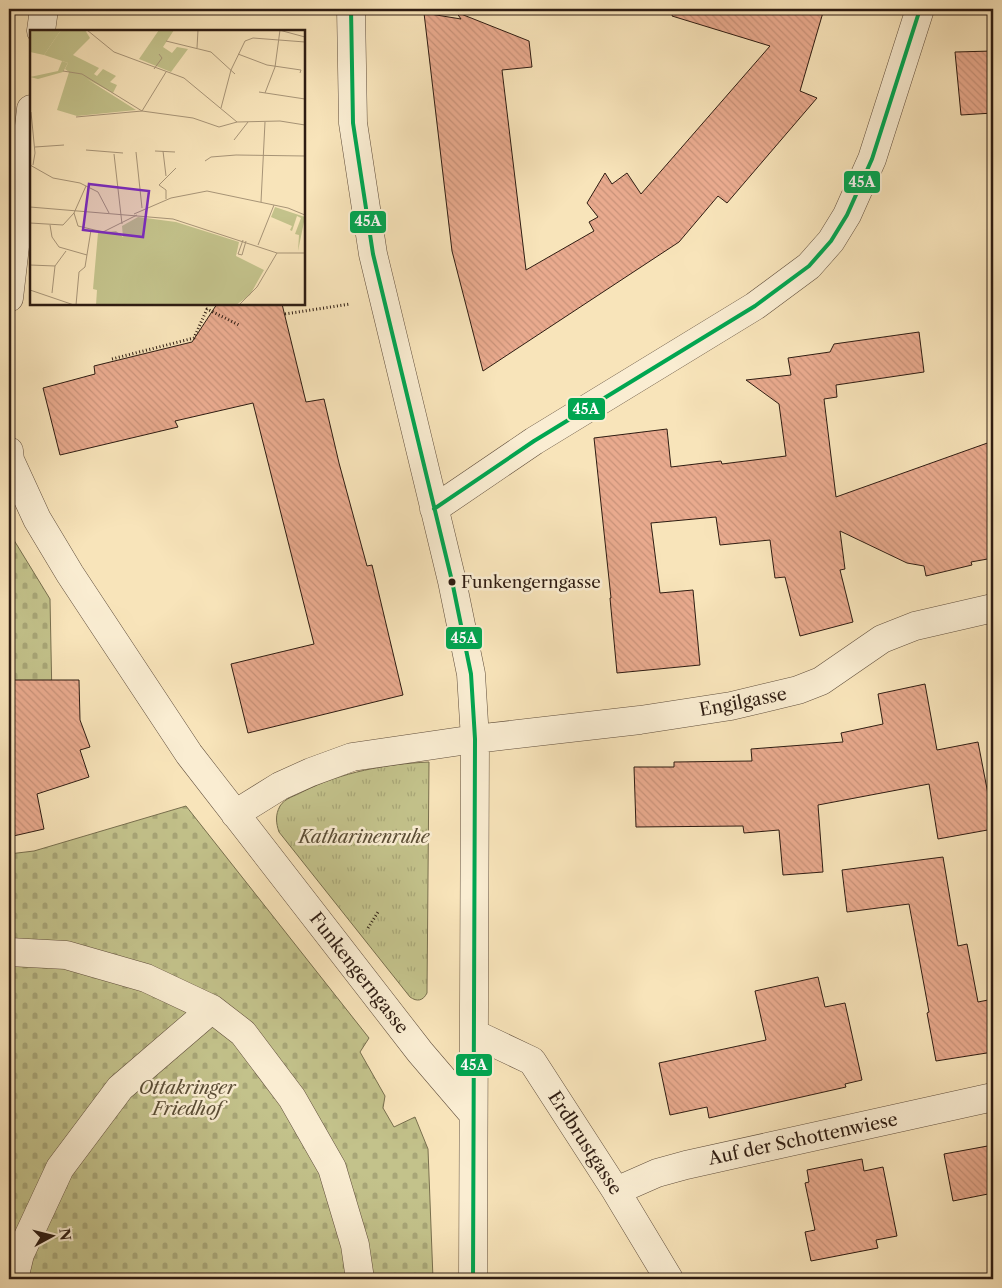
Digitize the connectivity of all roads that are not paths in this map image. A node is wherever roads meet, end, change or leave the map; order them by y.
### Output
1 (44, 9) edge
2 (350, 9) edge
3 (920, 9) edge
4 (41, 30) edge
5 (30, 113) edge
6 (17, 160) edge
7 (9, 298) edge
8 (9, 451) edge
9 (434, 509) junction
10 (993, 608) edge
11 (475, 739) junction
12 (235, 814) junction
13 (9, 952) edge
14 (212, 1009) junction
15 (475, 1034) junction
16 (993, 1097) edge
17 (473, 1114) junction
18 (616, 1191) junction
19 (14, 1279) edge
20 (360, 1279) edge
21 (473, 1279) edge
22 (669, 1279) edge

1 - 4 street
2 - 9 street
3 - 9 street
5 - 6 street
6 - 7 street
8 - 12 street, Funkengerngasse
9 - 11 street
10 - 11 street, Engilgasse
11 - 12 street
11 - 15 street
12 - 17 street, Funkengerngasse
13 - 14 street
14 - 19 street
14 - 20 street
15 - 17 street
15 - 18 street, Erdbrustgasse
16 - 18 street, Auf der Schottenwiese
17 - 21 street
18 - 22 street, Erdbrustgasse

